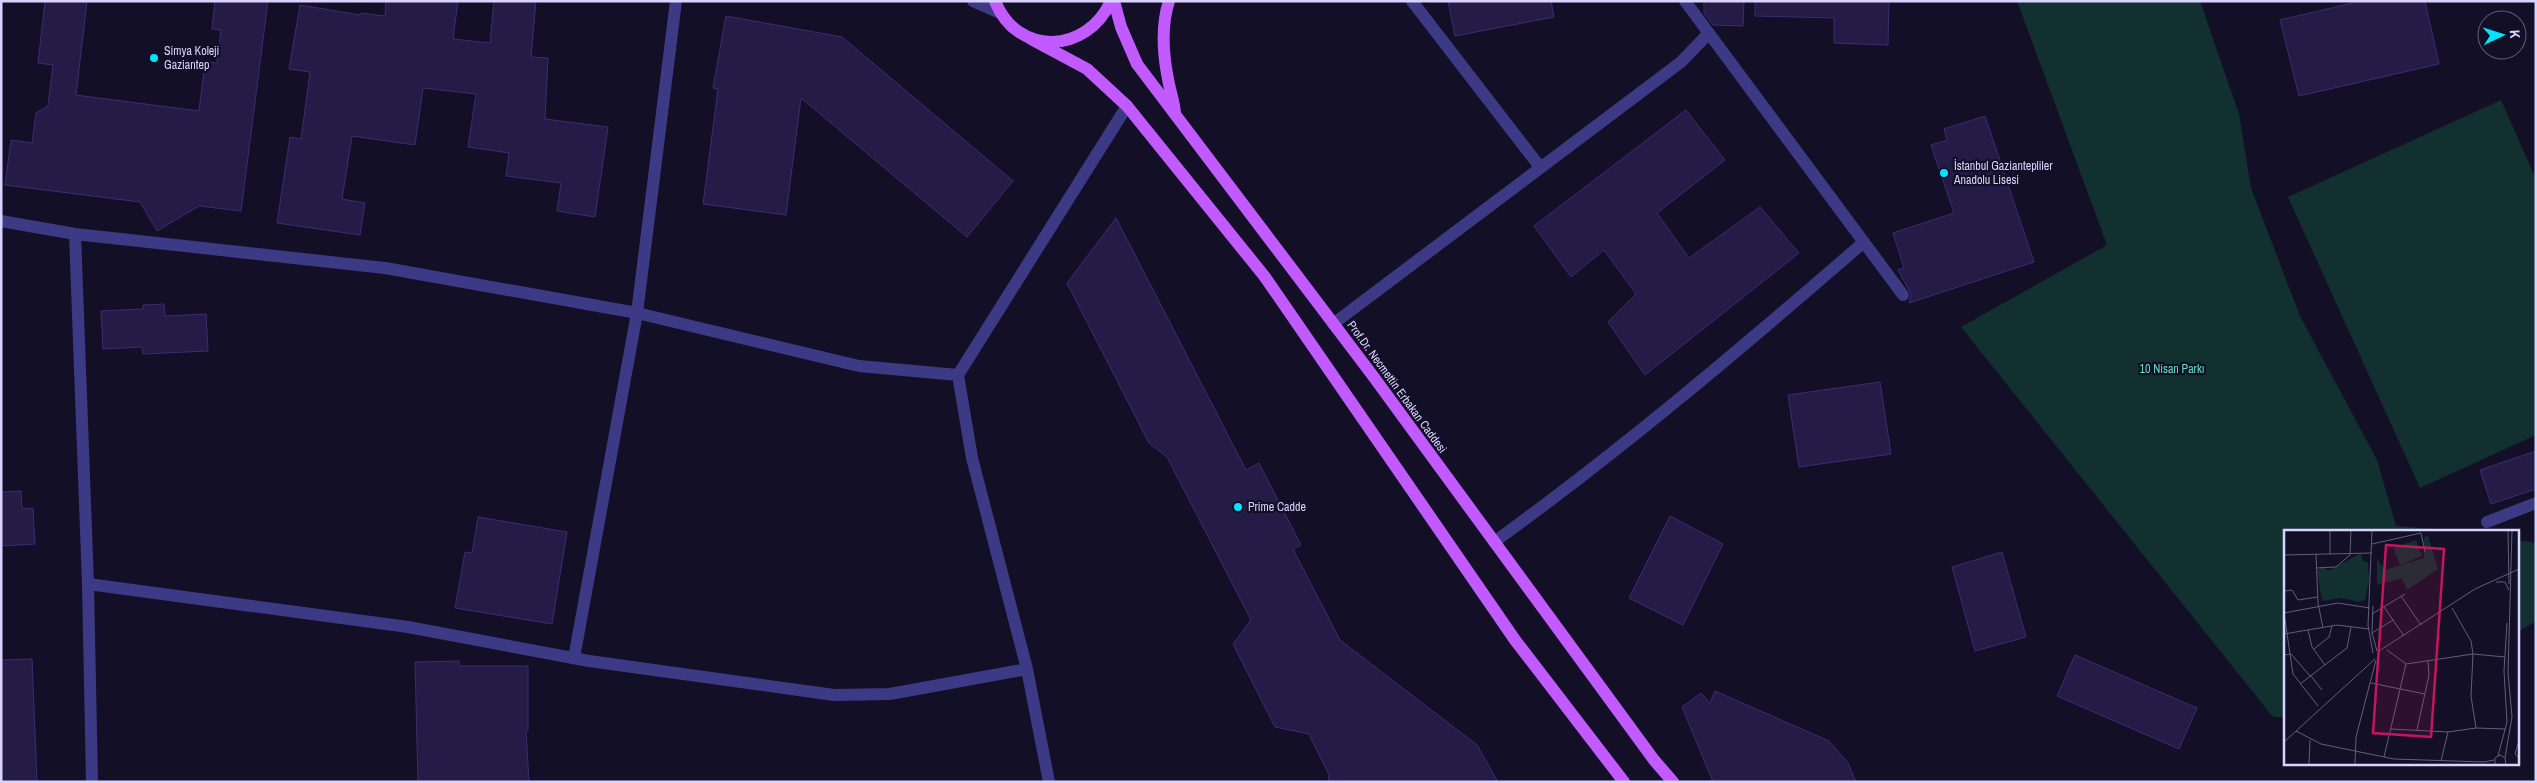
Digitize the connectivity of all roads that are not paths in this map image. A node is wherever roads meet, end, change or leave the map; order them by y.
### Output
1 (676, 1) edge
2 (973, 1) edge
3 (1113, 1) edge
4 (1169, 1) edge
5 (1412, 1) edge
6 (1685, 1) edge
7 (997, 7) edge
8 (1709, 33) junction
9 (1032, 39) junction
10 (1127, 106) junction
11 (1174, 113) junction
12 (1540, 168) junction
13 (1, 221) edge
14 (75, 234) junction
15 (1864, 242) junction
16 (1903, 295) dead end
17 (637, 313) junction
18 (1333, 324) junction
19 (958, 375) junction
20 (2536, 503) edge
21 (2487, 522) dead end
22 (1494, 542) junction
23 (88, 584) junction
24 (574, 658) junction
25 (1027, 669) junction
26 (92, 782) edge
27 (1049, 782) edge
28 (1624, 782) edge
29 (1673, 782) edge

1 - 17 street
2 - 7 street
3 - 9 main road
3 - 11 main road, Prof.Dr. Necmettin Erbakan Caddesi
4 - 11 main road
5 - 12 street
6 - 8 street
7 - 9 main road
8 - 12 street
8 - 15 street
9 - 10 main road
10 - 19 street
10 - 28 main road
11 - 18 main road, Prof.Dr. Necmettin Erbakan Caddesi
12 - 18 street
13 - 14 street
14 - 17 street
14 - 23 street
15 - 16 street
15 - 22 street
17 - 19 street
17 - 24 street
18 - 22 main road, Prof.Dr. Necmettin Erbakan Caddesi
19 - 25 street
20 - 21 street
22 - 29 main road, Prof.Dr. Necmettin Erbakan Caddesi
23 - 24 street
23 - 26 street
24 - 25 street
25 - 27 street

